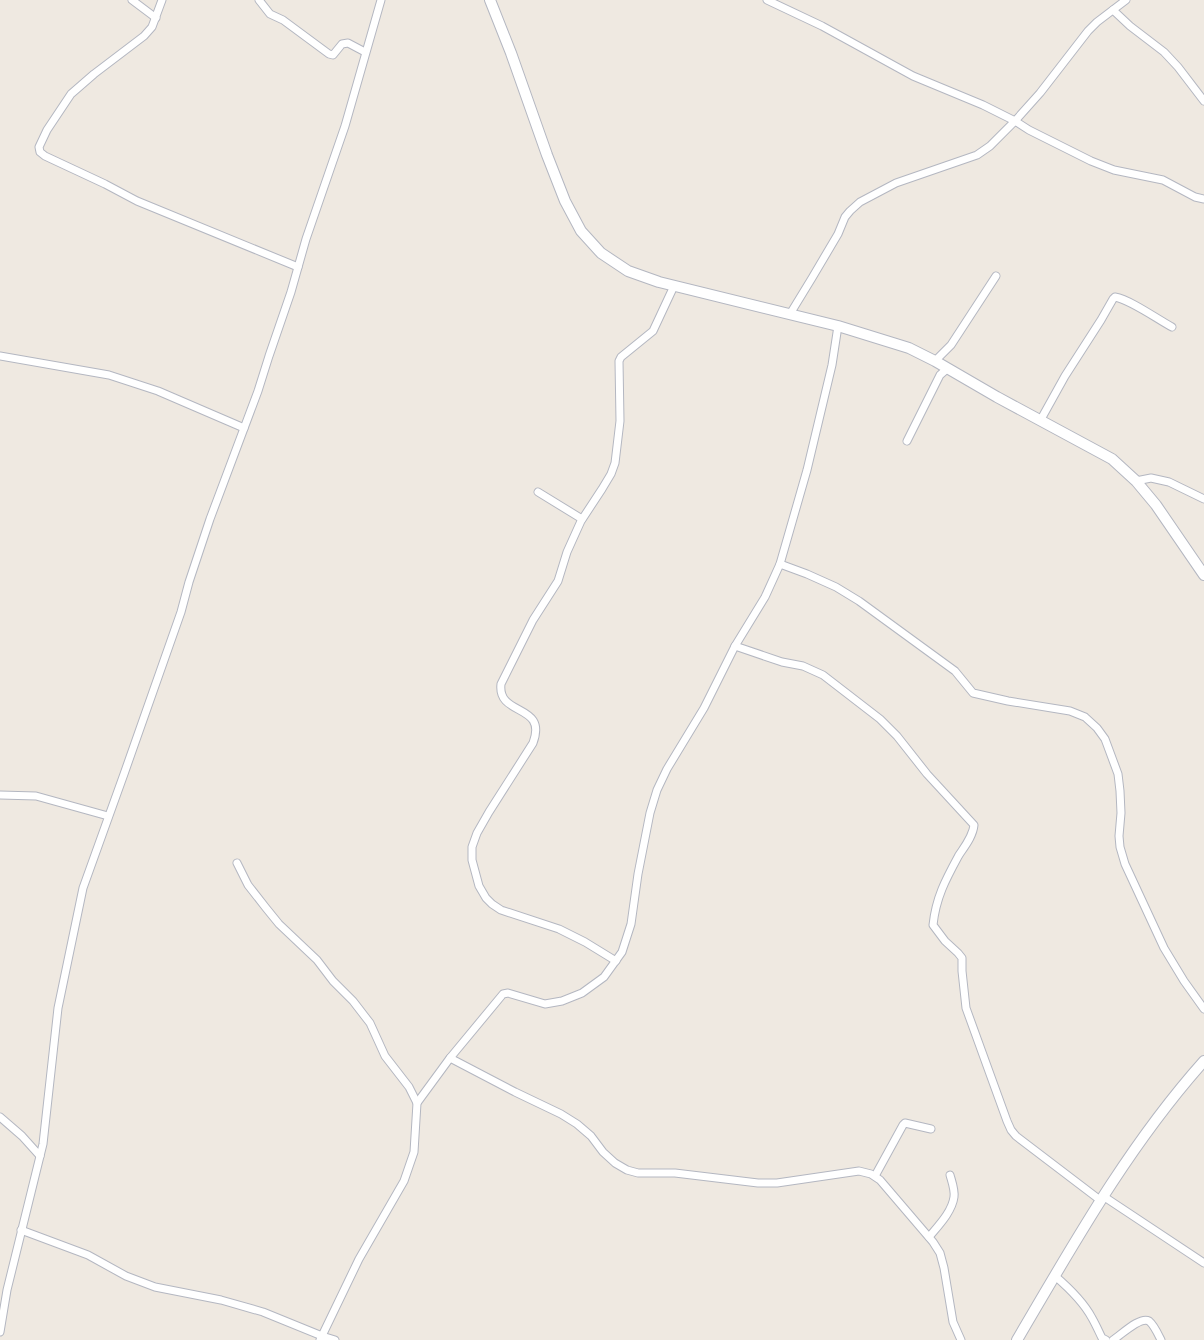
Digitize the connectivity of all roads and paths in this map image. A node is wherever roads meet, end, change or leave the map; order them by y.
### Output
1 (132, 0) edge
2 (162, 0) edge
3 (259, 0) edge
4 (381, 0) edge
5 (490, 0) edge
6 (767, 0) edge
7 (1126, 0) edge
8 (1113, 10) junction
9 (156, 18) junction
10 (365, 52) junction
11 (1204, 101) edge
12 (1015, 121) junction
13 (1204, 199) edge
14 (298, 266) junction
15 (996, 276) dead end
16 (674, 286) junction
17 (790, 314) junction
18 (838, 326) junction
19 (1172, 327) dead end
20 (0, 356) edge
21 (935, 361) junction
22 (948, 368) junction
23 (1040, 421) junction
24 (244, 428) junction
25 (907, 441) dead end
26 (1136, 481) junction
27 (538, 492) dead end
28 (1204, 499) edge
29 (582, 519) junction
30 (780, 564) junction
31 (1204, 575) edge
32 (735, 646) junction
33 (0, 795) edge
34 (108, 816) junction
35 (237, 863) dead end
36 (616, 961) junction
37 (1204, 1009) edge
38 (450, 1058) junction
39 (1204, 1060) edge
40 (417, 1103) junction
41 (0, 1117) edge
42 (931, 1129) dead end
43 (40, 1156) junction
44 (950, 1175) dead end
45 (875, 1176) junction
46 (1101, 1198) junction
47 (21, 1230) junction
48 (929, 1238) junction
49 (1204, 1263) edge
50 (1055, 1276) junction
51 (0, 1332) edge
52 (321, 1338) edge
53 (335, 1340) edge
54 (961, 1340) edge
55 (1017, 1340) edge
56 (1106, 1340) edge
57 (1113, 1340) edge
58 (1161, 1340) edge

1 - 9 street
2 - 9 street
3 - 10 street
4 - 10 street
5 - 16 main road
6 - 12 street
7 - 8 street
8 - 11 street
8 - 12 street
9 - 14 street
10 - 14 street
12 - 13 street
12 - 17 street
14 - 24 street
15 - 21 street
16 - 17 main road
16 - 29 street
17 - 18 main road
18 - 21 main road
18 - 30 street
19 - 23 street
20 - 24 street
21 - 22 main road
22 - 23 main road
22 - 25 street
23 - 26 main road
24 - 34 street
26 - 28 street
26 - 31 main road
27 - 29 street
29 - 36 street
30 - 32 street
30 - 37 street
32 - 36 street
32 - 46 street
33 - 34 street
34 - 43 street
35 - 40 street
36 - 38 street
38 - 40 street
38 - 45 street
39 - 46 main road
40 - 52 street
41 - 43 street
42 - 45 street
43 - 47 street
44 - 48 street
45 - 48 street
46 - 49 street
46 - 50 main road
47 - 51 street
47 - 52 street
48 - 54 street
50 - 55 main road
50 - 56 street
52 - 53 street
57 - 58 street

